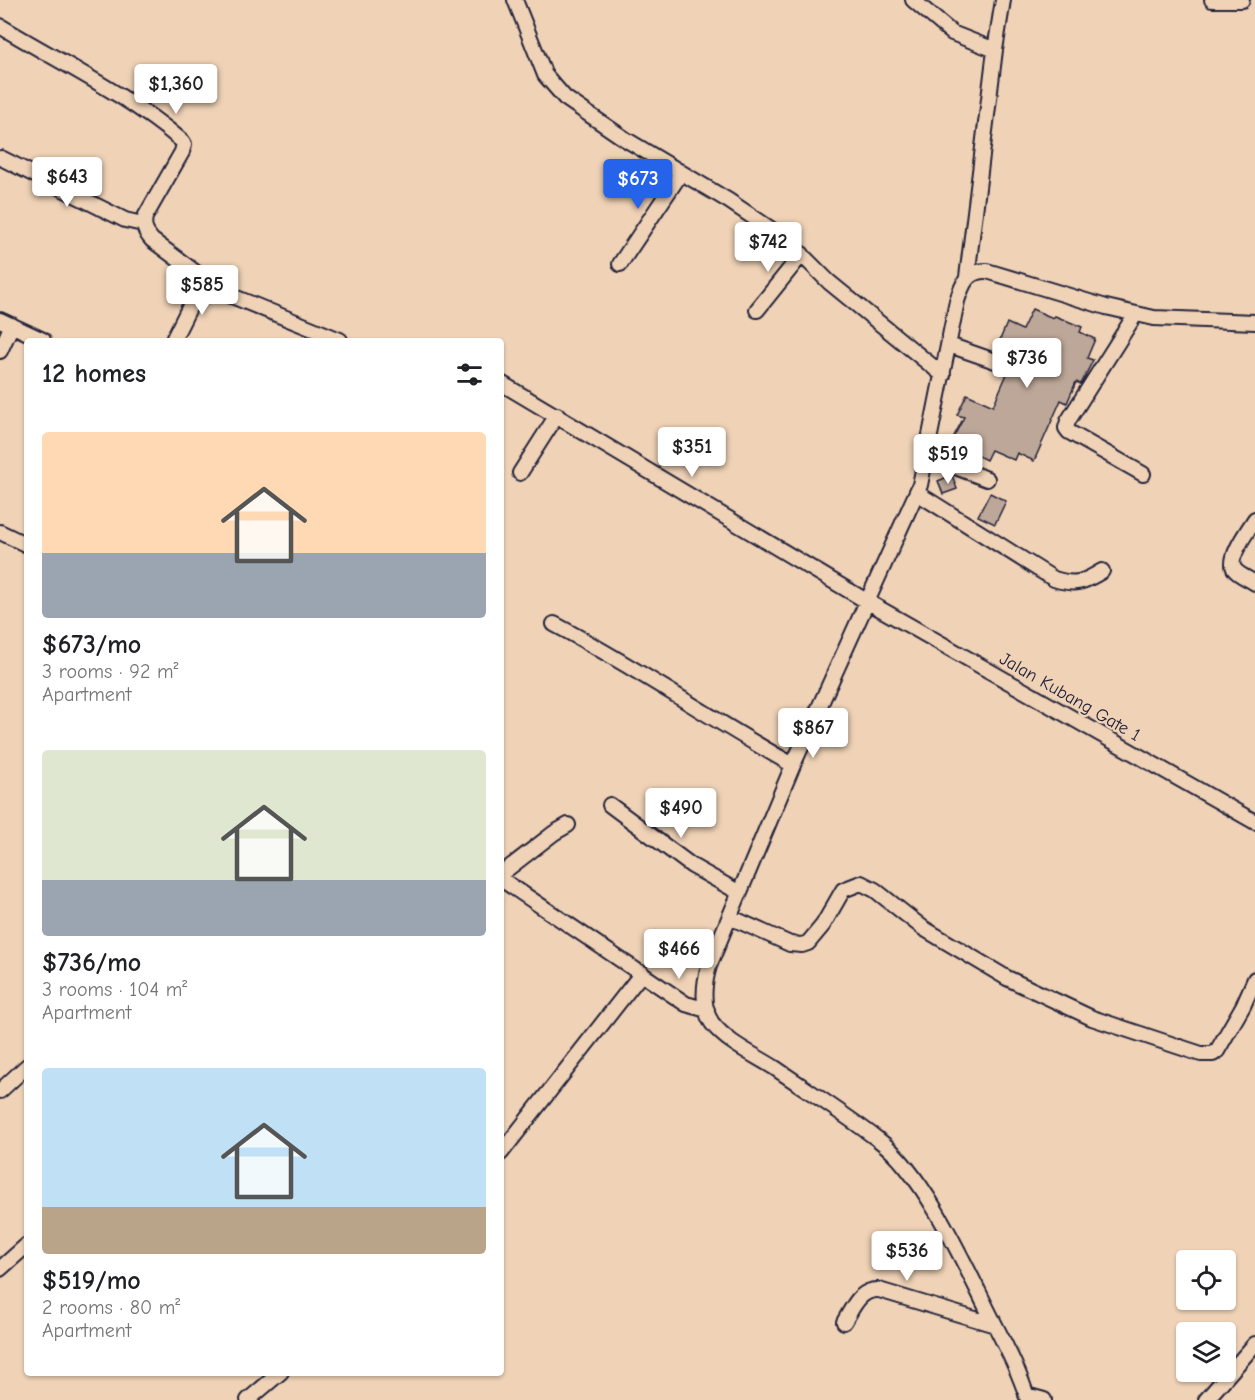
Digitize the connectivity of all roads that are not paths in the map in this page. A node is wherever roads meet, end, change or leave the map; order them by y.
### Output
1 (515, 0) edge
2 (913, 0) edge
3 (1003, 0) edge
4 (1212, 0) edge
5 (1242, 0) edge
6 (0, 26) edge
7 (994, 50) junction
8 (1, 158) edge
9 (681, 173) junction
10 (143, 224) junction
11 (802, 254) junction
12 (620, 264) dead end
13 (968, 277) junction
14 (204, 278) junction
15 (758, 310) dead end
16 (1135, 315) junction
17 (6, 322) edge
18 (1255, 322) edge
19 (39, 338) edge
20 (174, 338) edge
21 (335, 338) edge
22 (949, 345) junction
23 (0, 351) edge
24 (995, 361) dead end
25 (943, 375) junction
26 (504, 384) edge
27 (556, 415) junction
28 (927, 456) junction
29 (520, 473) dead end
30 (1143, 474) dead end
31 (987, 479) dead end
32 (917, 493) junction
33 (1255, 519) edge
34 (0, 532) edge
35 (24, 544) edge
36 (1102, 571) dead end
37 (1255, 583) edge
38 (868, 602) junction
39 (554, 624) dead end
40 (793, 765) junction
41 (610, 805) dead end
42 (1255, 822) edge
43 (568, 825) dead end
44 (504, 872) edge
45 (504, 881) edge
46 (740, 893) junction
47 (730, 917) junction
48 (642, 973) junction
49 (1255, 979) edge
50 (707, 1010) junction
51 (24, 1069) edge
52 (0, 1091) edge
53 (504, 1149) edge
54 (24, 1248) edge
55 (0, 1269) edge
56 (844, 1322) dead end
57 (995, 1325) junction
58 (1255, 1344) edge
59 (276, 1376) edge
60 (1027, 1397) edge
61 (248, 1400) edge
62 (1044, 1400) edge
63 (1206, 1400) edge

1 - 9 street
2 - 7 street
3 - 7 street
4 - 5 street
6 - 10 street
7 - 13 street
8 - 10 street
9 - 11 street
9 - 12 street
10 - 14 street
11 - 15 street
11 - 25 street
13 - 16 street
13 - 22 street
14 - 20 street
14 - 21 street
16 - 18 street
16 - 30 street
17 - 19 street
17 - 23 street
22 - 24 street
22 - 25 street
25 - 28 street
26 - 27 street, Jalan Kubang Gate 1
27 - 29 street
27 - 38 street, Jalan Kubang Gate 1
28 - 31 street
28 - 32 street
32 - 36 street
32 - 38 street
33 - 37 street
34 - 35 street
38 - 40 street
38 - 42 street, Jalan Kubang Gate 1
39 - 40 street
40 - 46 street
41 - 46 street
43 - 44 street
45 - 48 street
46 - 47 street
47 - 49 street
47 - 50 street
48 - 50 street
48 - 53 street
50 - 57 street
51 - 52 street
54 - 55 street
56 - 57 street
57 - 60 street
58 - 63 street
59 - 61 street
60 - 62 street

